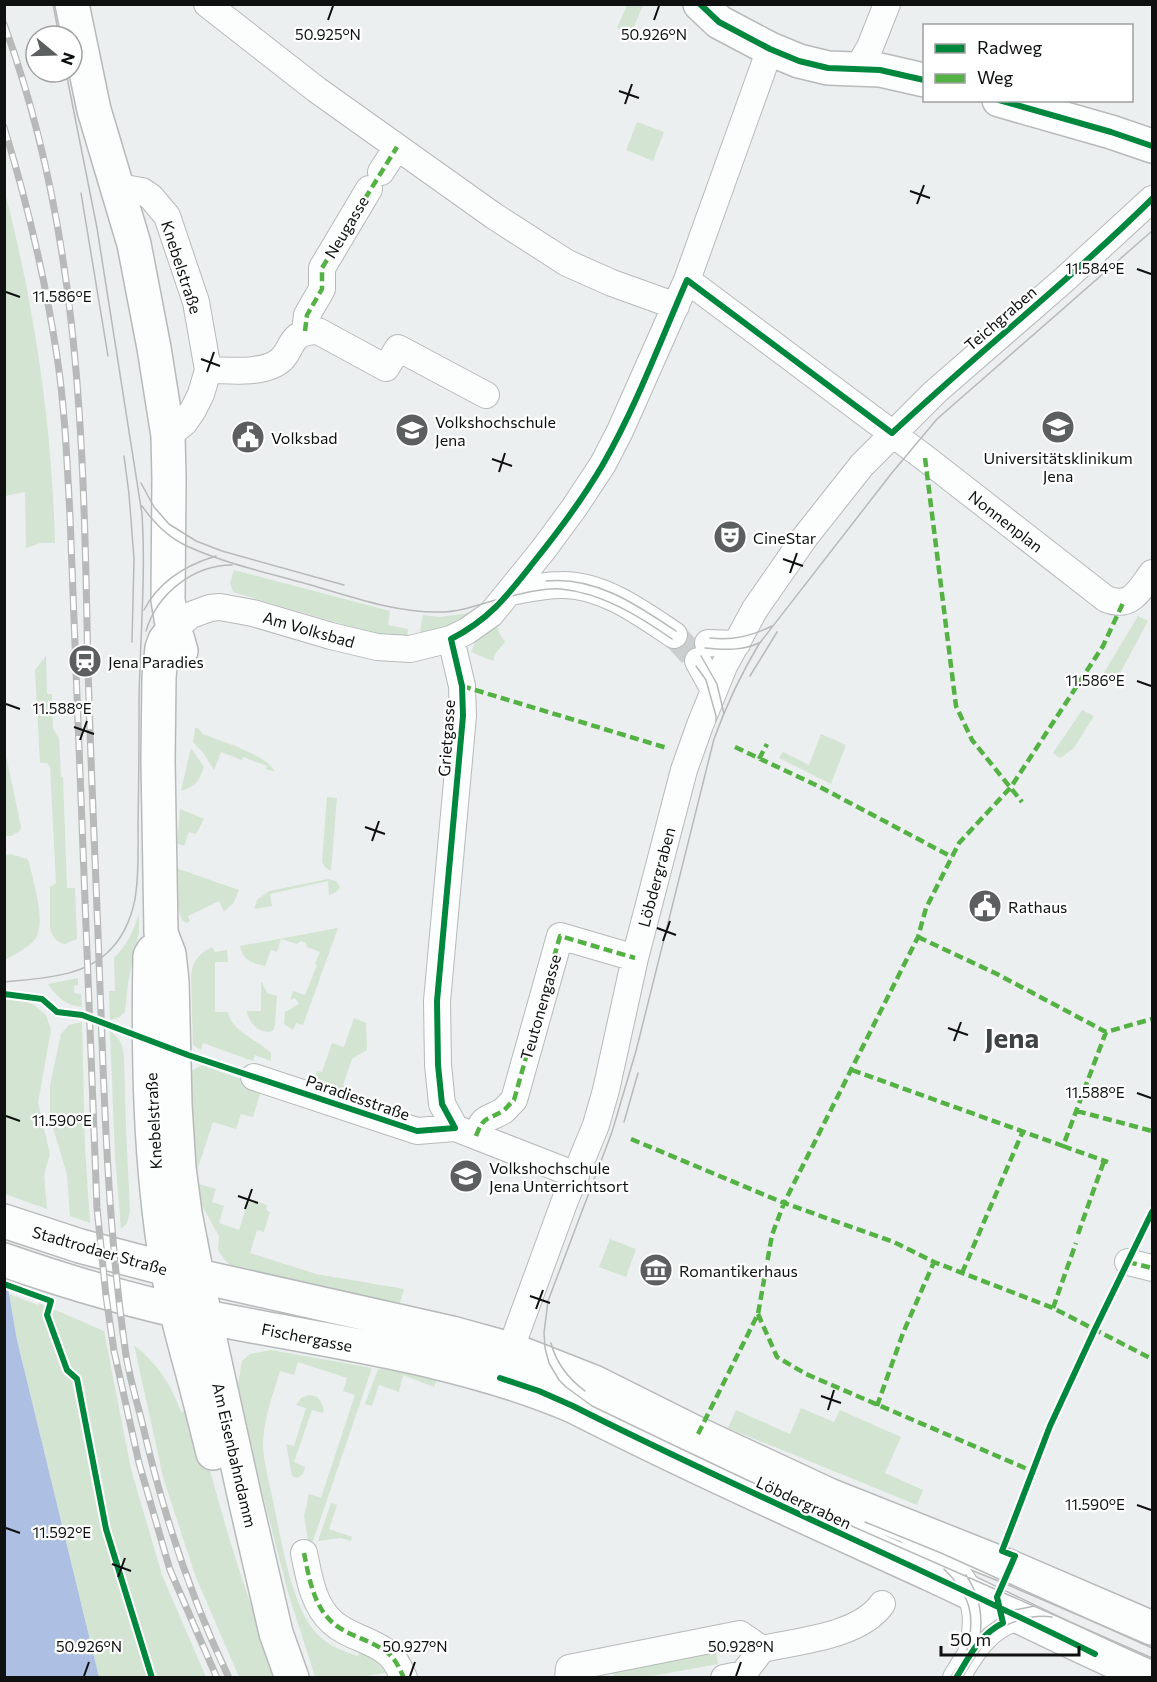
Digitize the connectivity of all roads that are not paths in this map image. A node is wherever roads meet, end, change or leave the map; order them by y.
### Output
1 (72, 4) edge
2 (207, 4) edge
3 (700, 4) edge
4 (887, 4) edge
5 (770, 49) junction
6 (857, 69) junction
7 (923, 80) edge
8 (1006, 102) edge
9 (1152, 146) edge
10 (397, 147) junction
11 (118, 187) junction
12 (1152, 199) edge
13 (687, 280) junction
14 (676, 306) junction
15 (305, 331) junction
16 (208, 370) junction
17 (486, 395) dead end
18 (168, 436) junction
19 (887, 439) junction
20 (1152, 573) edge
21 (510, 592) junction
22 (173, 630) junction
23 (674, 634) tunnel mouth
24 (451, 639) junction
25 (736, 644) junction
26 (714, 690) junction
27 (635, 958) junction
28 (254, 1077) dead end
29 (465, 1132) junction
30 (576, 1175) junction
31 (9, 1223) edge
32 (11, 1262) edge
33 (1128, 1262) dead end
34 (1152, 1268) edge
35 (182, 1273) junction
36 (114, 1294) junction
37 (190, 1313) junction
38 (505, 1364) junction
39 (192, 1369) junction
40 (898, 1523) junction
41 (304, 1554) dead end
42 (969, 1593) junction
43 (882, 1605) dead end
44 (1021, 1617) junction
45 (1152, 1628) edge
46 (276, 1633) junction
47 (762, 1649) junction
48 (971, 1653) junction
49 (292, 1677) edge
50 (404, 1677) edge
51 (568, 1677) edge
52 (723, 1677) edge
53 (956, 1677) edge
54 (1151, 1677) edge

1 - 11 main road, Knebelstraße
2 - 10 street
3 - 5 main road
4 - 6 street
5 - 6 main road
5 - 13 street
6 - 7 main road
8 - 9 main road
10 - 14 street
10 - 15 street, Neugasse
11 - 16 street, Knebelstraße
11 - 18 main road, Knebelstraße
12 - 19 street, Teichgraben
13 - 14 street
13 - 19 street, Nonnenplan
14 - 21 street
15 - 16 street
15 - 17 street
16 - 18 street, Knebelstraße
18 - 22 main road, Knebelstraße
19 - 20 street, Nonnenplan
19 - 25 street, Löbdergraben
21 - 23 street
21 - 24 street
22 - 24 street, Am Volksbad
22 - 35 main road, Knebelstraße
24 - 29 street, Grietgasse
25 - 26 street, Löbdergraben
25 - 26 street
26 - 27 street, Löbdergraben
27 - 29 street, Teutonengasse
27 - 30 street, Löbdergraben
28 - 29 street, Paradiesstraße
29 - 30 street, Paradiesstraße
30 - 38 street, Löbdergraben
31 - 35 main road, Stadtrodaer Straße
32 - 36 main road
33 - 34 street
35 - 37 main road, Am Eisenbahndamm
35 - 38 main road, Fischergasse
36 - 37 main road, Fischergasse
36 - 39 main road
37 - 38 main road, Fischergasse
37 - 39 main road, Am Eisenbahndamm
37 - 46 main road, Am Eisenbahndamm
38 - 40 main road, Löbdergraben
38 - 42 main road, Löbdergraben
39 - 46 main road, Am Eisenbahndamm
40 - 42 street, Löbdergraben
40 - 45 main road, Löbdergraben
41 - 50 street
42 - 44 main road, Löbdergraben
42 - 48 street
43 - 47 street
44 - 48 street
44 - 54 main road, Löbdergraben
46 - 49 main road, Am Eisenbahndamm
47 - 51 street
47 - 52 street
48 - 53 street

